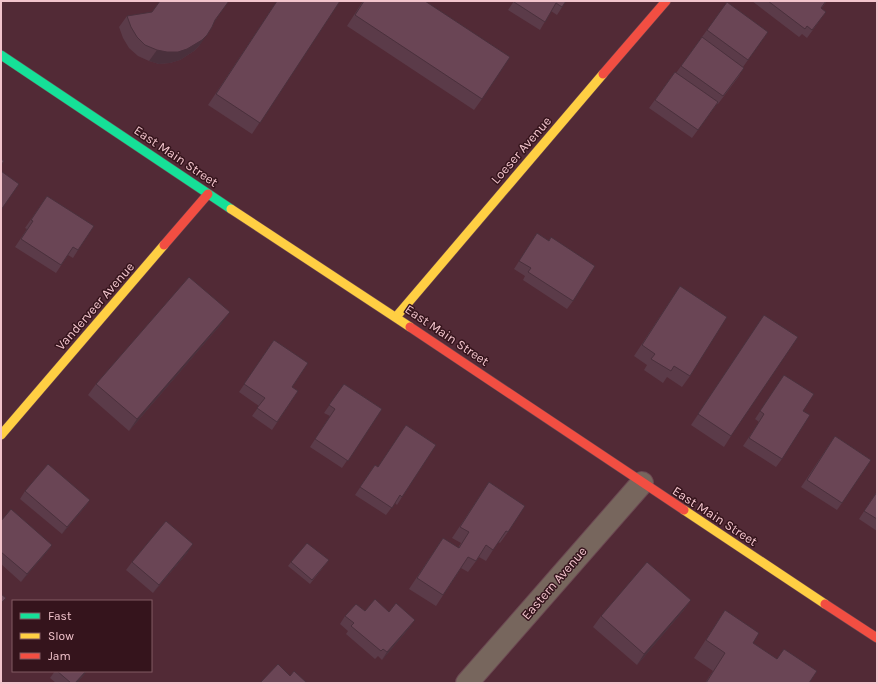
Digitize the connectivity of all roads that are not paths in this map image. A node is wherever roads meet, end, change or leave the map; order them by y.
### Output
1 (666, 1) edge
2 (1, 54) edge
3 (208, 194) junction
4 (396, 316) junction
5 (1, 435) edge
6 (642, 483) junction
7 (877, 638) edge
8 (467, 683) edge

1 - 4 street, Loeser Avenue
2 - 3 street, East Main Street
3 - 4 street, East Main Street
3 - 5 street, Vanderveer Avenue
4 - 6 street, East Main Street
6 - 7 street, East Main Street
6 - 8 street, Eastern Avenue

